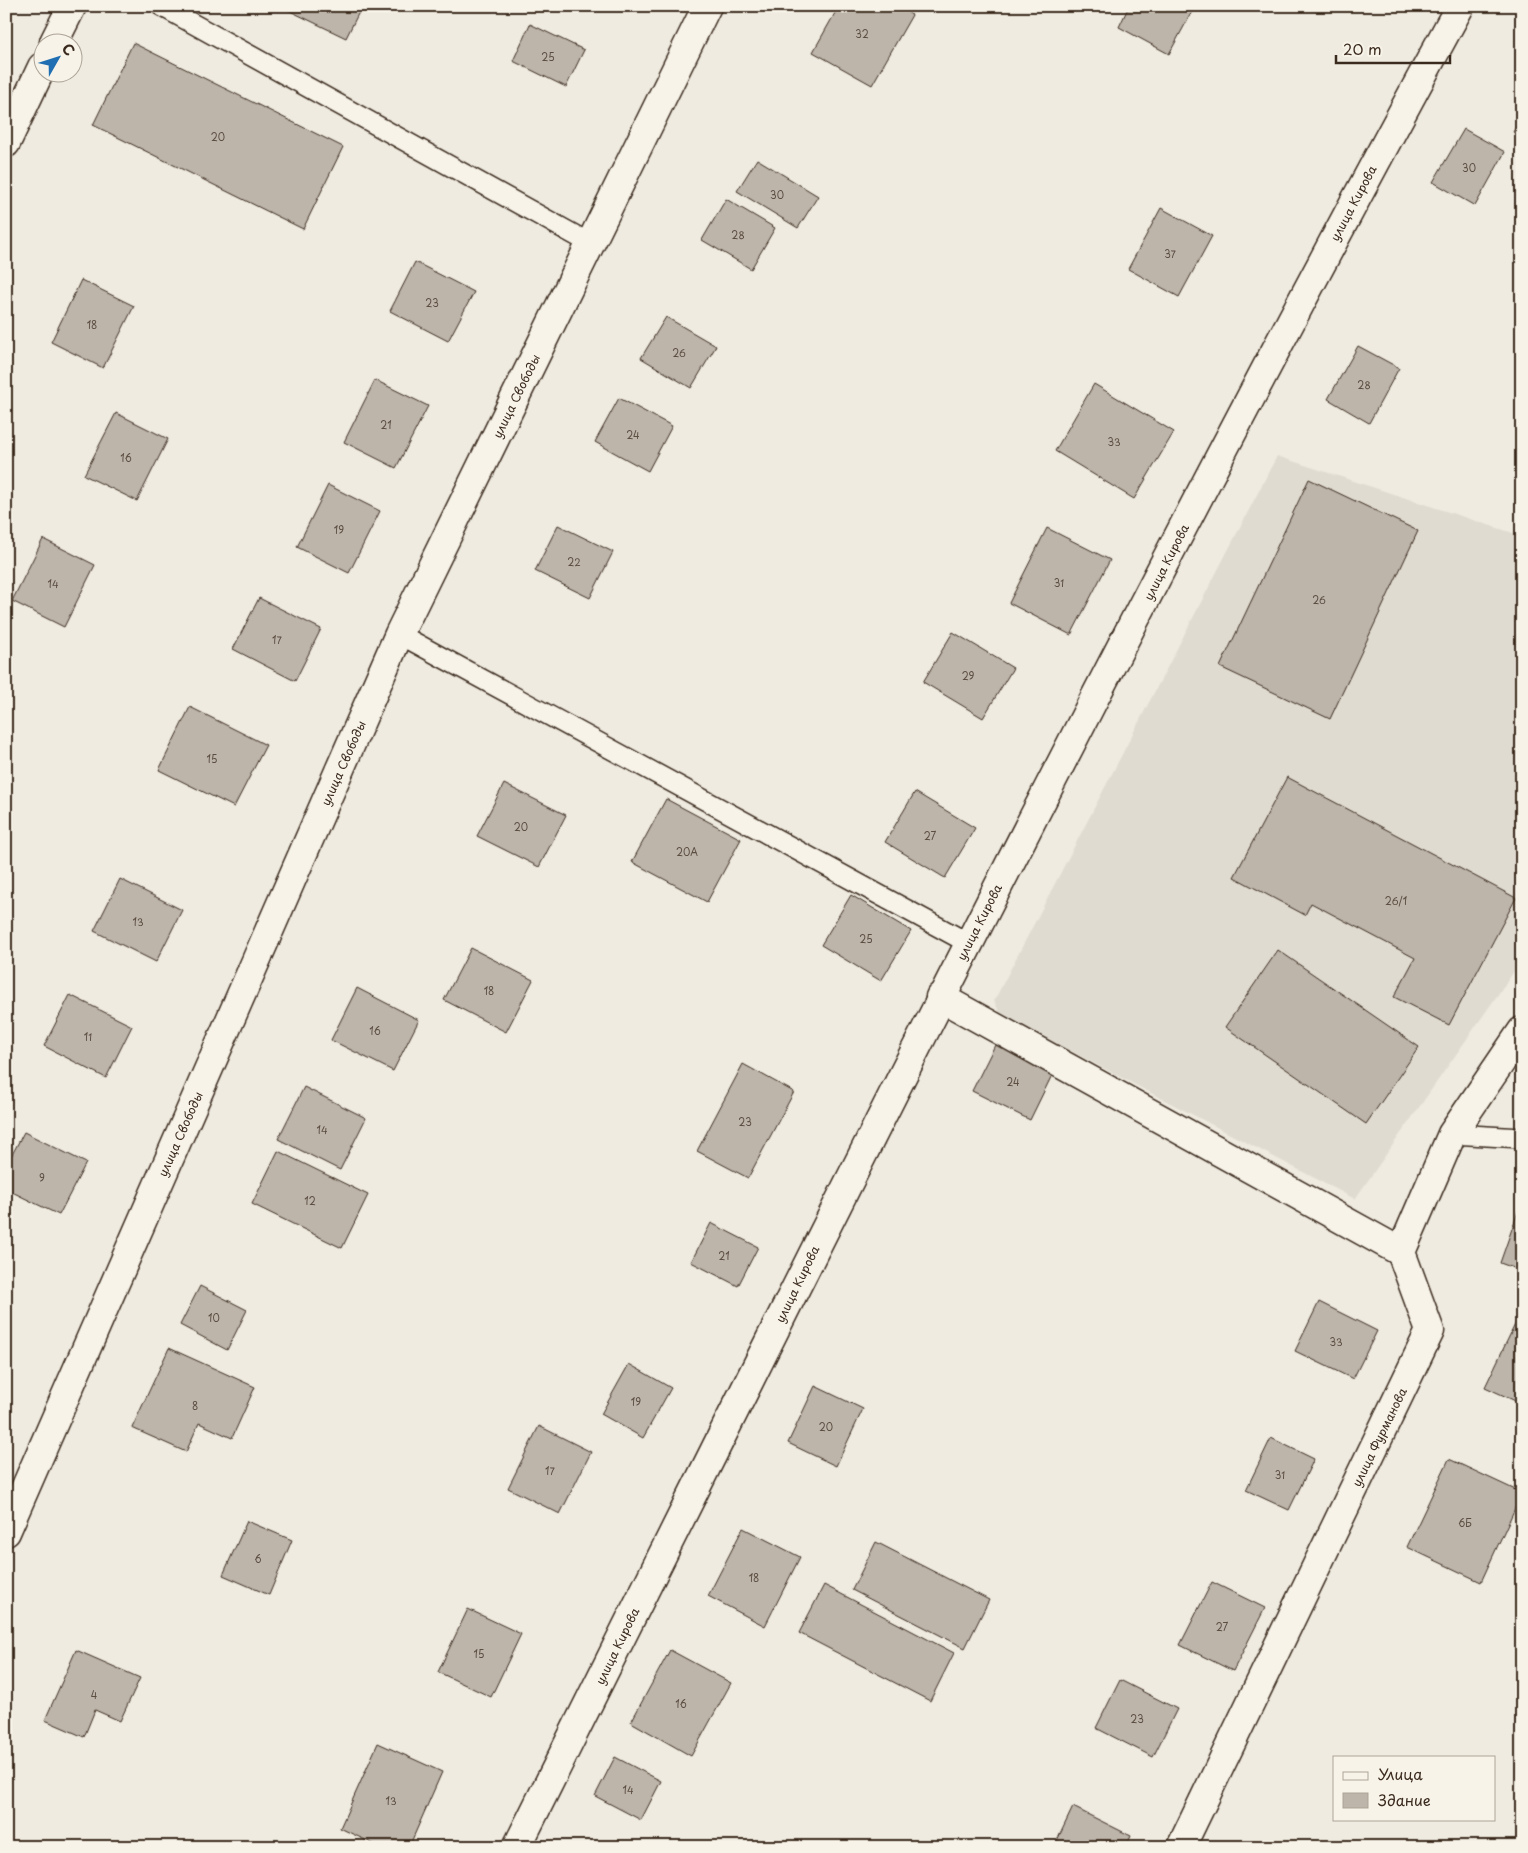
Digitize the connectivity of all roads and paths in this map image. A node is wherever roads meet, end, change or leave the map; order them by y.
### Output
1 (72, 6) edge
2 (161, 6) edge
3 (707, 6) edge
4 (1460, 6) edge
5 (59, 32) edge
6 (35, 82) edge
7 (6, 143) edge
8 (590, 244) junction
9 (399, 634) junction
10 (968, 943) junction
11 (940, 997) junction
12 (1522, 1031) edge
13 (1452, 1134) junction
14 (1522, 1138) edge
15 (1401, 1252) junction
16 (6, 1532) edge
17 (517, 1847) edge
18 (1181, 1847) edge

1 - 5 street
2 - 8 lane
3 - 8 street, улица Свободы
4 - 10 street, улица Кирова
6 - 7 street
8 - 9 street, улица Свободы
9 - 10 lane
9 - 16 street, улица Свободы
10 - 11 street, улица Кирова
11 - 15 street
11 - 17 street, улица Кирова
12 - 13 street
13 - 14 lane
13 - 15 street
15 - 18 street, улица Фурманова

